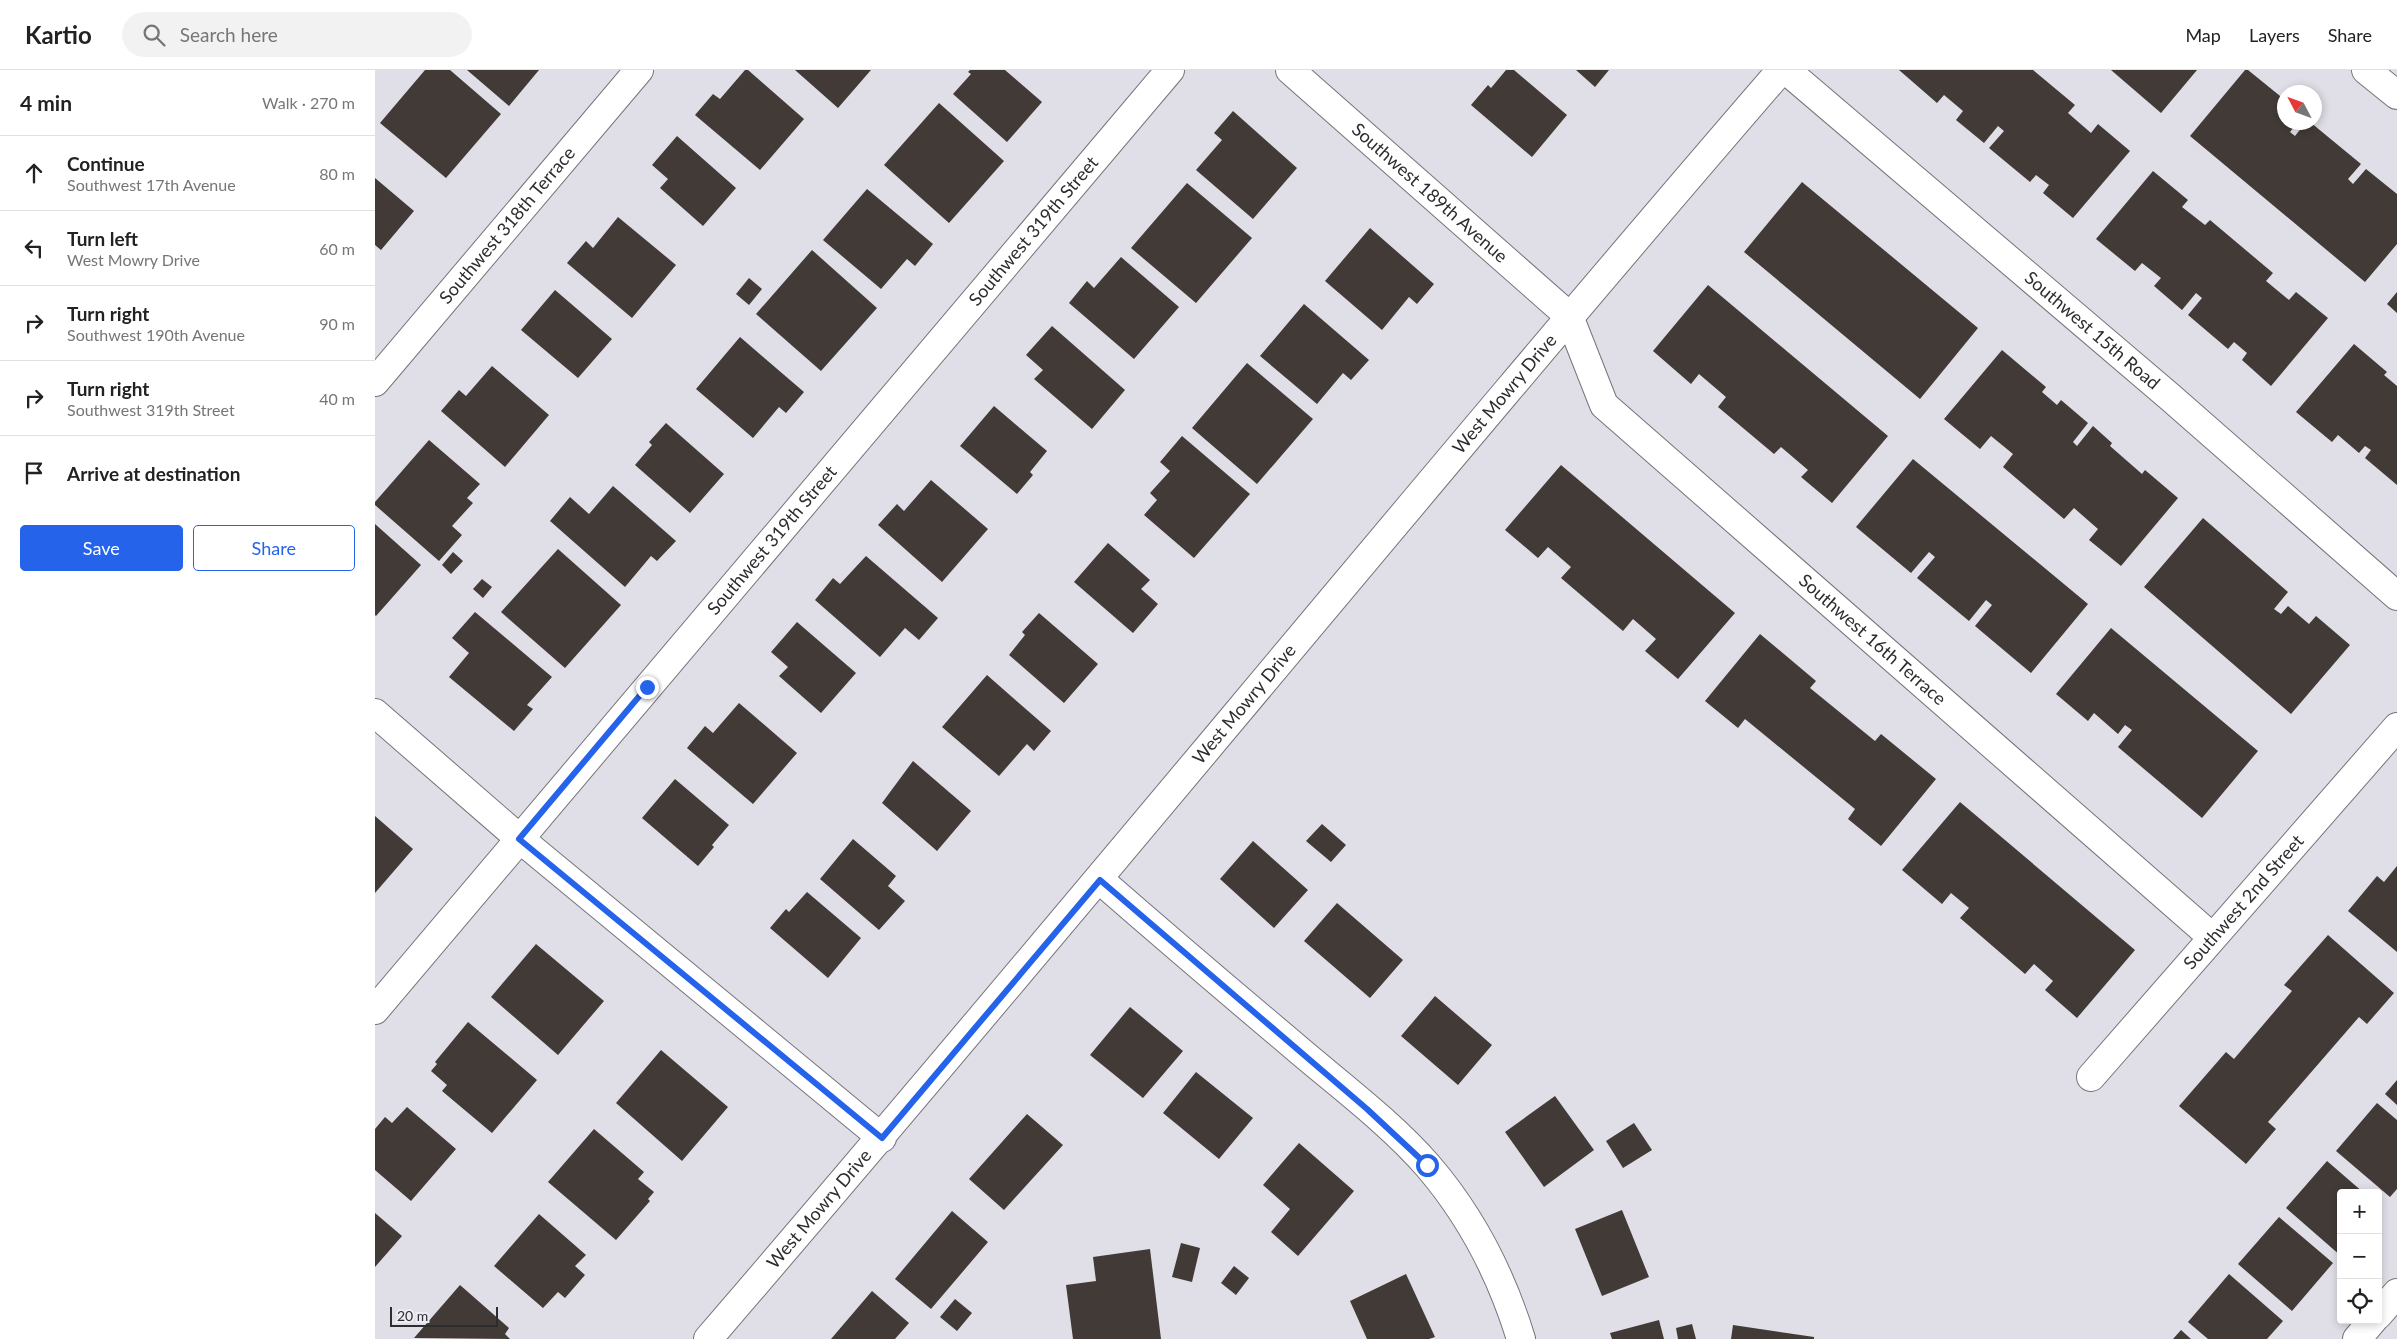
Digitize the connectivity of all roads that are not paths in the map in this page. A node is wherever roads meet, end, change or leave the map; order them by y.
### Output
1 (639, 70) edge
2 (1170, 70) edge
3 (1290, 70) edge
4 (1781, 70) edge
5 (1785, 70) edge
6 (2366, 70) edge
7 (2397, 95) edge
8 (1569, 316) junction
9 (375, 382) edge
10 (2397, 596) edge
11 (375, 713) edge
12 (2397, 728) edge
13 (519, 839) junction
14 (1100, 880) junction
15 (2212, 937) junction
16 (375, 1010) edge
17 (2091, 1077) dead end
18 (882, 1138) junction
19 (2397, 1293) edge
20 (2369, 1329) edge
21 (708, 1339) edge
22 (1521, 1339) edge

1 - 9 street, Southwest 318th Terrace
2 - 13 street, Southwest 319th Street
3 - 8 street, Southwest 189th Avenue
4 - 8 street, West Mowry Drive
5 - 10 street, Southwest 15th Road
6 - 7 street
8 - 14 street, West Mowry Drive
8 - 15 street, Southwest 16th Terrace
11 - 13 street
12 - 15 street, Southwest 2nd Street
13 - 16 street, Southwest 319th Street
13 - 18 street
14 - 18 street, West Mowry Drive
14 - 22 street
15 - 17 street, Southwest 2nd Street
18 - 21 street, West Mowry Drive
19 - 20 street

